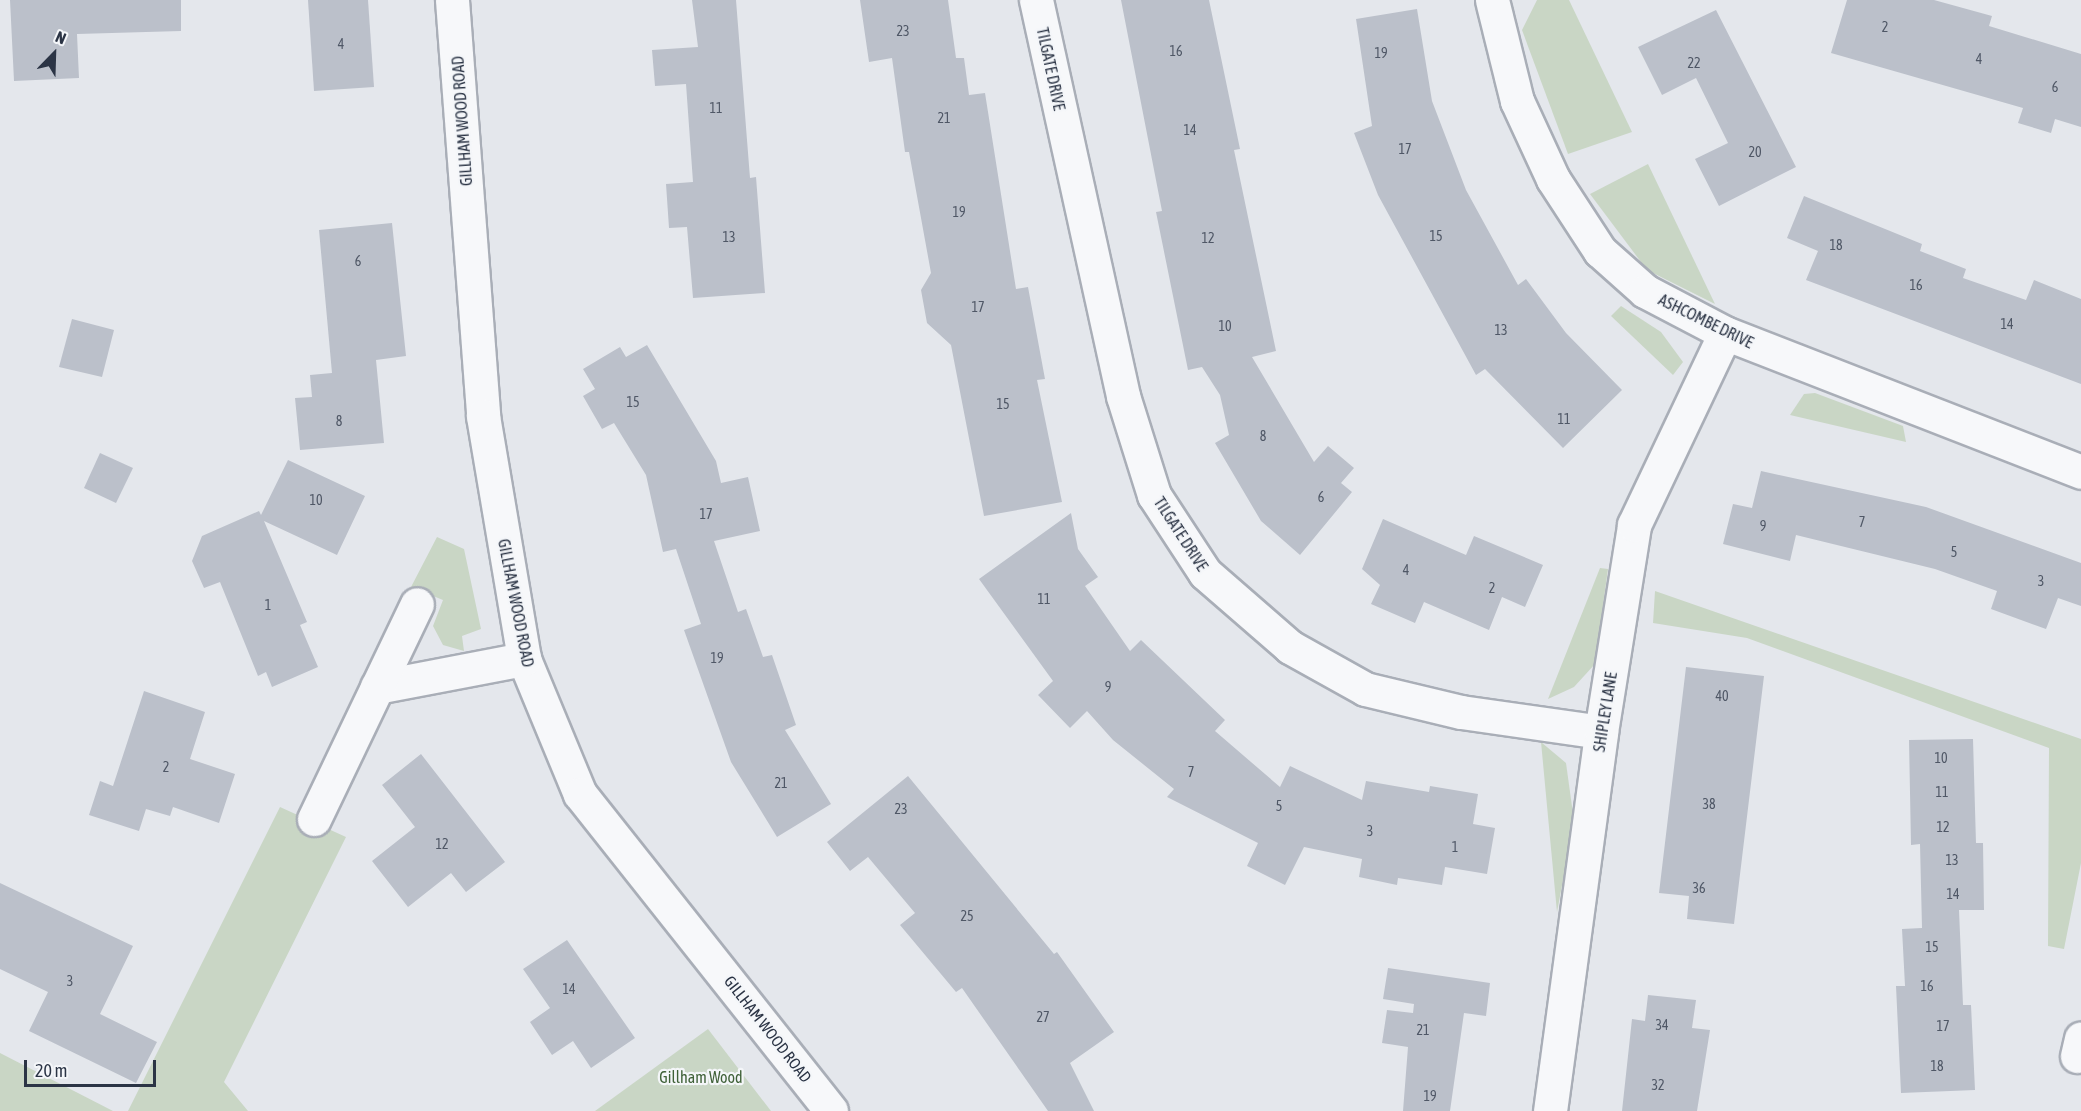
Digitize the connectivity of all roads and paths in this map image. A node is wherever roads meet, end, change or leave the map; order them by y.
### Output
1 (452, 0) edge
2 (1036, 0) edge
3 (1492, 0) edge
4 (1725, 333) junction
5 (2081, 472) edge
6 (417, 604) dead end
7 (524, 659) junction
8 (378, 687) junction
9 (1601, 732) junction
10 (314, 819) dead end
11 (831, 1111) edge
12 (1550, 1111) edge

1 - 7 street, GILLHAM WOOD ROAD
2 - 9 street, TILGATE DRIVE
3 - 4 street, ASHCOMBE DRIVE
4 - 5 street, ASHCOMBE DRIVE
4 - 9 street, SHIPLEY LANE
6 - 8 street
7 - 8 street
7 - 11 street, GILLHAM WOOD ROAD
8 - 10 street
9 - 12 street, SHIPLEY LANE

